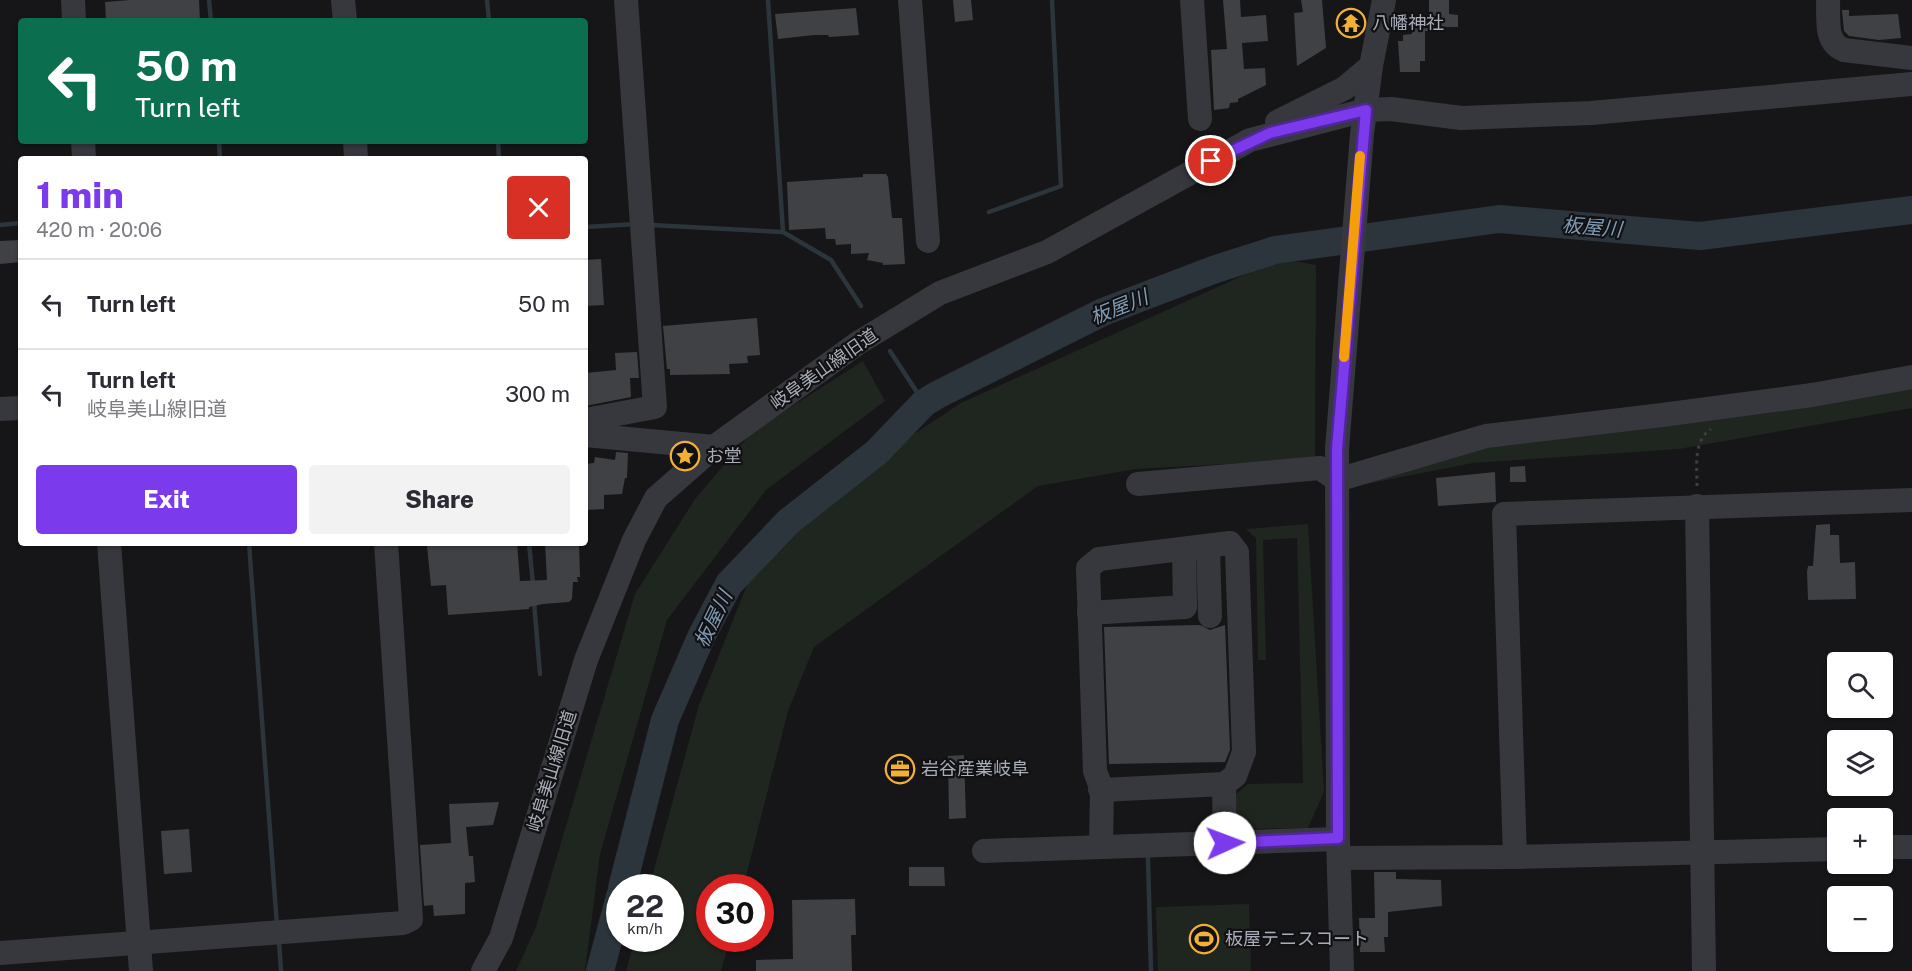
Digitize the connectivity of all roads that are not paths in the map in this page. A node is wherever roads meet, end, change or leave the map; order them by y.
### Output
1 (73, 0) edge
2 (344, 0) edge
3 (626, 0) edge
4 (910, 0) edge
5 (1192, 0) edge
6 (1384, 0) edge
7 (1828, 0) edge
8 (74, 18) edge
9 (345, 18) edge
10 (1912, 58) edge
11 (1371, 66) junction
12 (1912, 78) edge
13 (1912, 84) edge
14 (1881, 86) junction
15 (1366, 110) junction
16 (1200, 119) dead end
17 (1250, 140) junction
18 (928, 241) dead end
19 (1907, 380) edge
20 (18, 408) edge
21 (0, 409) edge
22 (588, 419) edge
23 (588, 435) edge
24 (714, 447) junction
25 (1337, 480) junction
26 (1137, 484) dead end
27 (1912, 500) edge
28 (1697, 506) junction
29 (110, 546) edge
30 (386, 546) edge
31 (1208, 547) junction
32 (1184, 549) junction
33 (1089, 613) junction
34 (1210, 616) dead end
35 (1224, 784) junction
36 (1101, 789) junction
37 (1225, 843) junction
38 (1101, 847) junction
39 (1912, 847) edge
40 (1338, 848) junction
41 (1893, 848) edge
42 (1827, 849) edge
43 (984, 851) dead end
44 (1701, 852) junction
45 (1515, 857) junction
46 (139, 944) junction
47 (0, 953) edge
48 (141, 971) edge
49 (483, 971) edge
50 (1342, 971) edge
51 (1704, 971) edge

1 - 8 street
2 - 9 street
3 - 22 street
4 - 18 street
5 - 16 street
6 - 11 street
7 - 10 street
11 - 15 street
11 - 17 street
12 - 14 street
13 - 14 street
14 - 15 street, 岐阜美山線旧道
15 - 17 street, 岐阜美山線旧道
15 - 25 street
17 - 24 street, 岐阜美山線旧道
19 - 25 street
20 - 21 street
23 - 24 street
24 - 49 street, 岐阜美山線旧道
25 - 26 street
25 - 40 street
27 - 28 street
28 - 44 street
28 - 45 street
29 - 46 street
30 - 46 street
31 - 32 street
31 - 34 street
31 - 35 street
32 - 33 street
32 - 33 street
33 - 36 street
35 - 36 street
35 - 37 street
36 - 38 street
37 - 38 street
37 - 40 street
38 - 43 street
39 - 41 street
40 - 45 street
40 - 50 street
42 - 44 street
44 - 45 street
44 - 51 street
46 - 47 street
46 - 48 street

